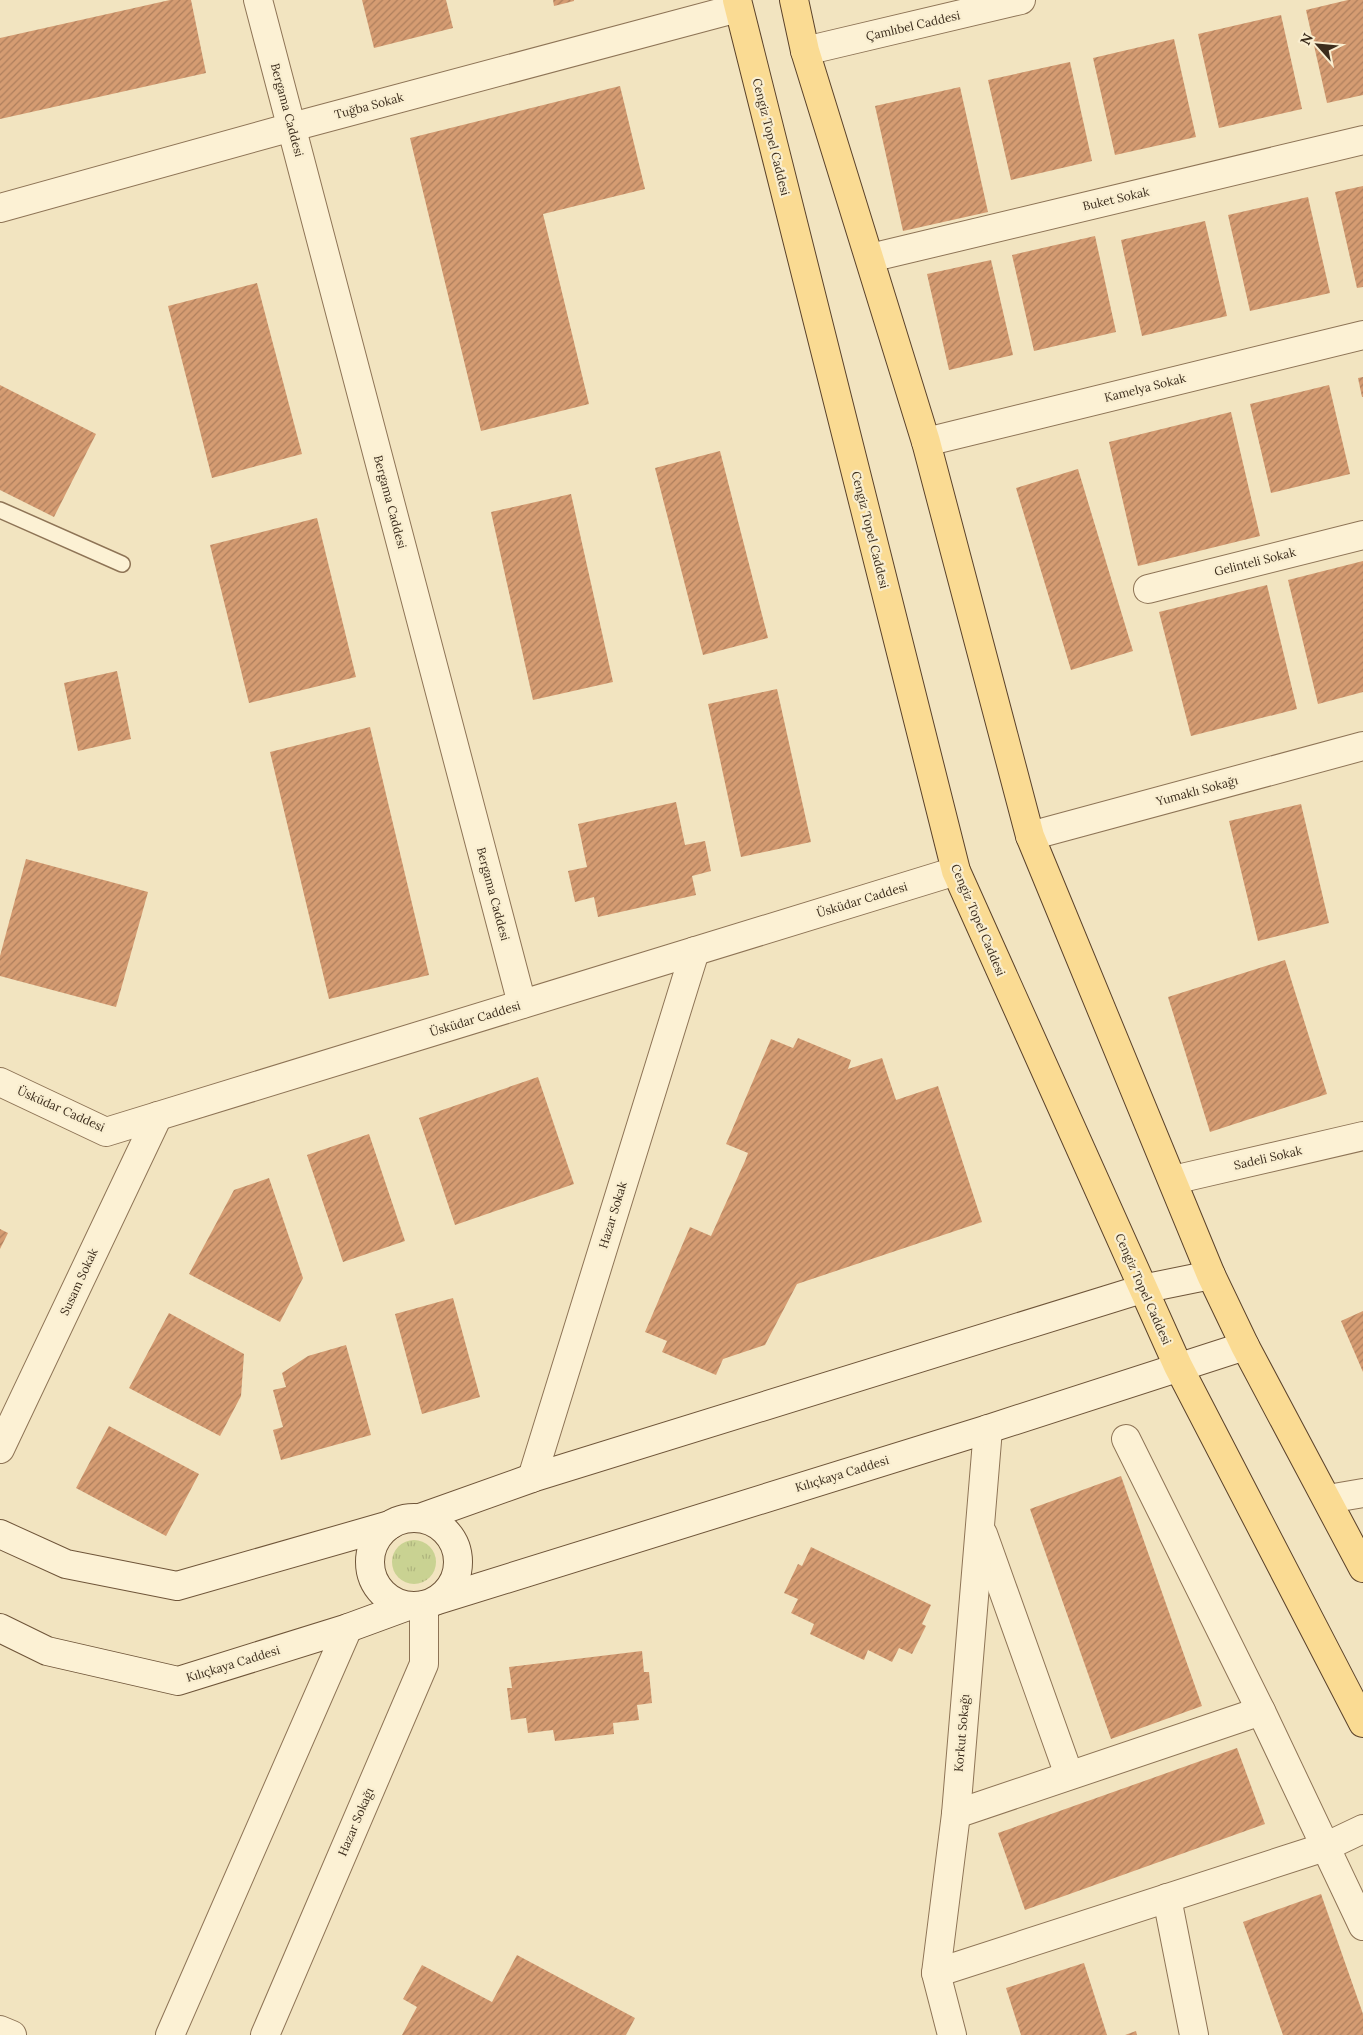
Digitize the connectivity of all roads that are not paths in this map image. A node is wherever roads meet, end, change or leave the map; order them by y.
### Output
1 (258, 0) edge
2 (794, 0) edge
3 (1021, 0) edge
4 (737, 4) edge
5 (805, 51) junction
6 (292, 127) junction
7 (1363, 140) edge
8 (0, 208) edge
9 (870, 258) junction
10 (1363, 335) edge
11 (926, 442) junction
12 (0, 510) edge
13 (1363, 536) edge
14 (122, 564) dead end
15 (1148, 589) dead end
16 (1363, 746) edge
17 (1030, 836) junction
18 (956, 871) junction
19 (695, 951) junction
20 (522, 1004) junction
21 (0, 1082) edge
22 (158, 1116) junction
23 (1363, 1136) edge
24 (1173, 1180) junction
25 (1211, 1275) junction
26 (1142, 1289) junction
27 (1245, 1346) junction
28 (1178, 1366) junction
29 (988, 1429) junction
30 (1126, 1439) dead end
31 (0, 1449) edge
32 (532, 1478) junction
33 (1363, 1493) edge
34 (1328, 1499) junction
35 (420, 1518) junction
36 (390, 1524) junction
37 (980, 1526) junction
38 (0, 1534) edge
39 (1363, 1568) edge
40 (423, 1604) junction
41 (0, 1628) edge
42 (348, 1628) junction
43 (1261, 1711) junction
44 (1363, 1723) edge
45 (1069, 1776) junction
46 (956, 1814) junction
47 (1363, 1829) edge
48 (1325, 1847) junction
49 (1167, 1898) junction
50 (1363, 1926) edge
51 (936, 1972) junction
52 (0, 2030) edge
53 (12, 2035) edge
54 (170, 2035) edge
55 (265, 2035) edge
56 (952, 2035) edge
57 (1194, 2035) edge

1 - 6 street, Bergama Caddesi
2 - 5 main road
3 - 5 street, Çamlıbel Caddesi
4 - 6 street, Tuğba Sokak
4 - 18 main road, Cengiz Topel Caddesi
5 - 9 main road
6 - 8 street, Tuğba Sokak
6 - 20 street, Bergama Caddesi
7 - 9 street, Buket Sokak
9 - 11 main road
10 - 11 street, Kamelya Sokak
11 - 17 main road
12 - 14 lane
13 - 15 street, Gelinteli Sokak
16 - 17 street, Yumaklı Sokağı
17 - 24 main road
18 - 19 street, Üsküdar Caddesi
18 - 26 main road, Cengiz Topel Caddesi
19 - 20 street, Üsküdar Caddesi
19 - 32 street, Hazar Sokak
20 - 22 street, Üsküdar Caddesi
21 - 22 street, Üsküdar Caddesi
22 - 31 street, Susam Sokak
23 - 24 street, Sadeli Sokak
24 - 25 main road
25 - 26 street
25 - 27 main road
26 - 28 main road, Cengiz Topel Caddesi
26 - 32 street
27 - 28 street, Kılıçkaya Caddesi
27 - 34 main road
28 - 29 street, Kılıçkaya Caddesi
28 - 44 main road, Cengiz Topel Caddesi
29 - 37 street, Korkut Sokağı
29 - 40 street, Kılıçkaya Caddesi
30 - 43 street
32 - 35 street
33 - 34 street
34 - 39 main road
35 - 36 street
35 - 40 street
36 - 38 street
36 - 40 street
37 - 45 street
37 - 46 street, Korkut Sokağı
40 - 42 street, Kılıçkaya Caddesi
40 - 55 street, Hazar Sokağı
41 - 42 street, Kılıçkaya Caddesi
42 - 54 street
43 - 45 street
43 - 48 street
45 - 46 street
46 - 51 street, Korkut Sokağı
47 - 48 street
48 - 49 street
48 - 50 street
49 - 51 street
49 - 57 street
51 - 56 street, Korkut Sokağı
52 - 53 street

